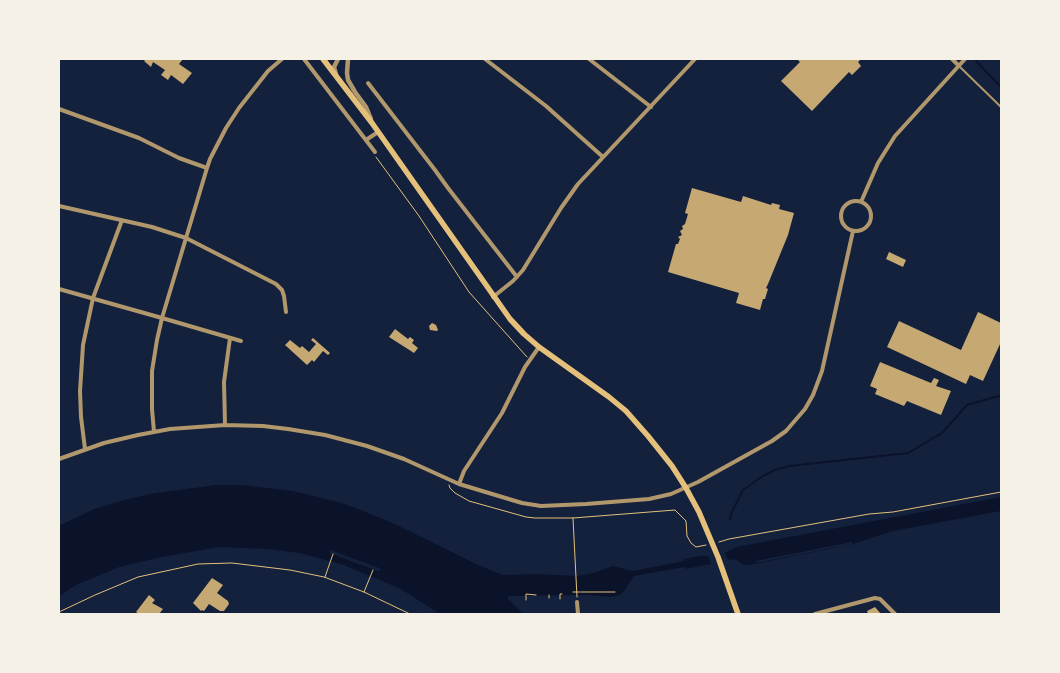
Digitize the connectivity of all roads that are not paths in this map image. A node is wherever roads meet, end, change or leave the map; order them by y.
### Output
1 (282, 59) edge
2 (304, 59) edge
3 (324, 59) edge
4 (338, 59) edge
5 (348, 59) edge
6 (485, 59) edge
7 (589, 59) edge
8 (695, 59) edge
9 (952, 59) edge
10 (965, 59) edge
11 (959, 66) junction
12 (338, 78) junction
13 (368, 84) dead end
14 (651, 107) junction
15 (1001, 107) edge
16 (59, 109) edge
17 (372, 123) junction
18 (378, 132) junction
19 (366, 140) junction
20 (375, 152) dead end
21 (603, 157) junction
22 (207, 168) junction
23 (861, 202) junction
24 (59, 206) edge
25 (122, 220) junction
26 (853, 231) junction
27 (186, 238) junction
28 (517, 277) junction
29 (59, 289) edge
30 (494, 297) junction
31 (93, 298) junction
32 (286, 312) dead end
33 (162, 318) junction
34 (230, 338) junction
35 (241, 341) dead end
36 (539, 347) junction
37 (225, 425) junction
38 (154, 432) junction
39 (85, 449) junction
40 (59, 459) edge
41 (459, 484) junction
42 (686, 488) junction
43 (577, 602) road end
44 (578, 614) edge
45 (738, 614) edge
46 (815, 614) edge
47 (895, 614) edge

1 - 22 street
2 - 19 street
3 - 4 street
3 - 12 main road
4 - 12 street
5 - 17 street
6 - 21 street
7 - 14 street
8 - 14 street
9 - 11 street
10 - 11 street
11 - 15 lane
11 - 23 street
12 - 17 main road
13 - 28 street
14 - 21 street
16 - 22 street
17 - 18 main road
18 - 19 street
18 - 30 main road
19 - 20 street
21 - 28 street
22 - 27 street
23 - 26 street
23 - 26 street
24 - 25 street
25 - 27 street
25 - 31 street
26 - 42 street
27 - 32 street
27 - 33 street
28 - 30 street
29 - 31 street
30 - 36 main road
31 - 33 street
31 - 39 street
33 - 34 street
33 - 38 street
34 - 35 street
34 - 37 street
36 - 41 street
36 - 42 main road
37 - 38 street
37 - 41 street
38 - 39 street
39 - 40 street
41 - 42 street
42 - 45 main road
43 - 44 street
46 - 47 street

